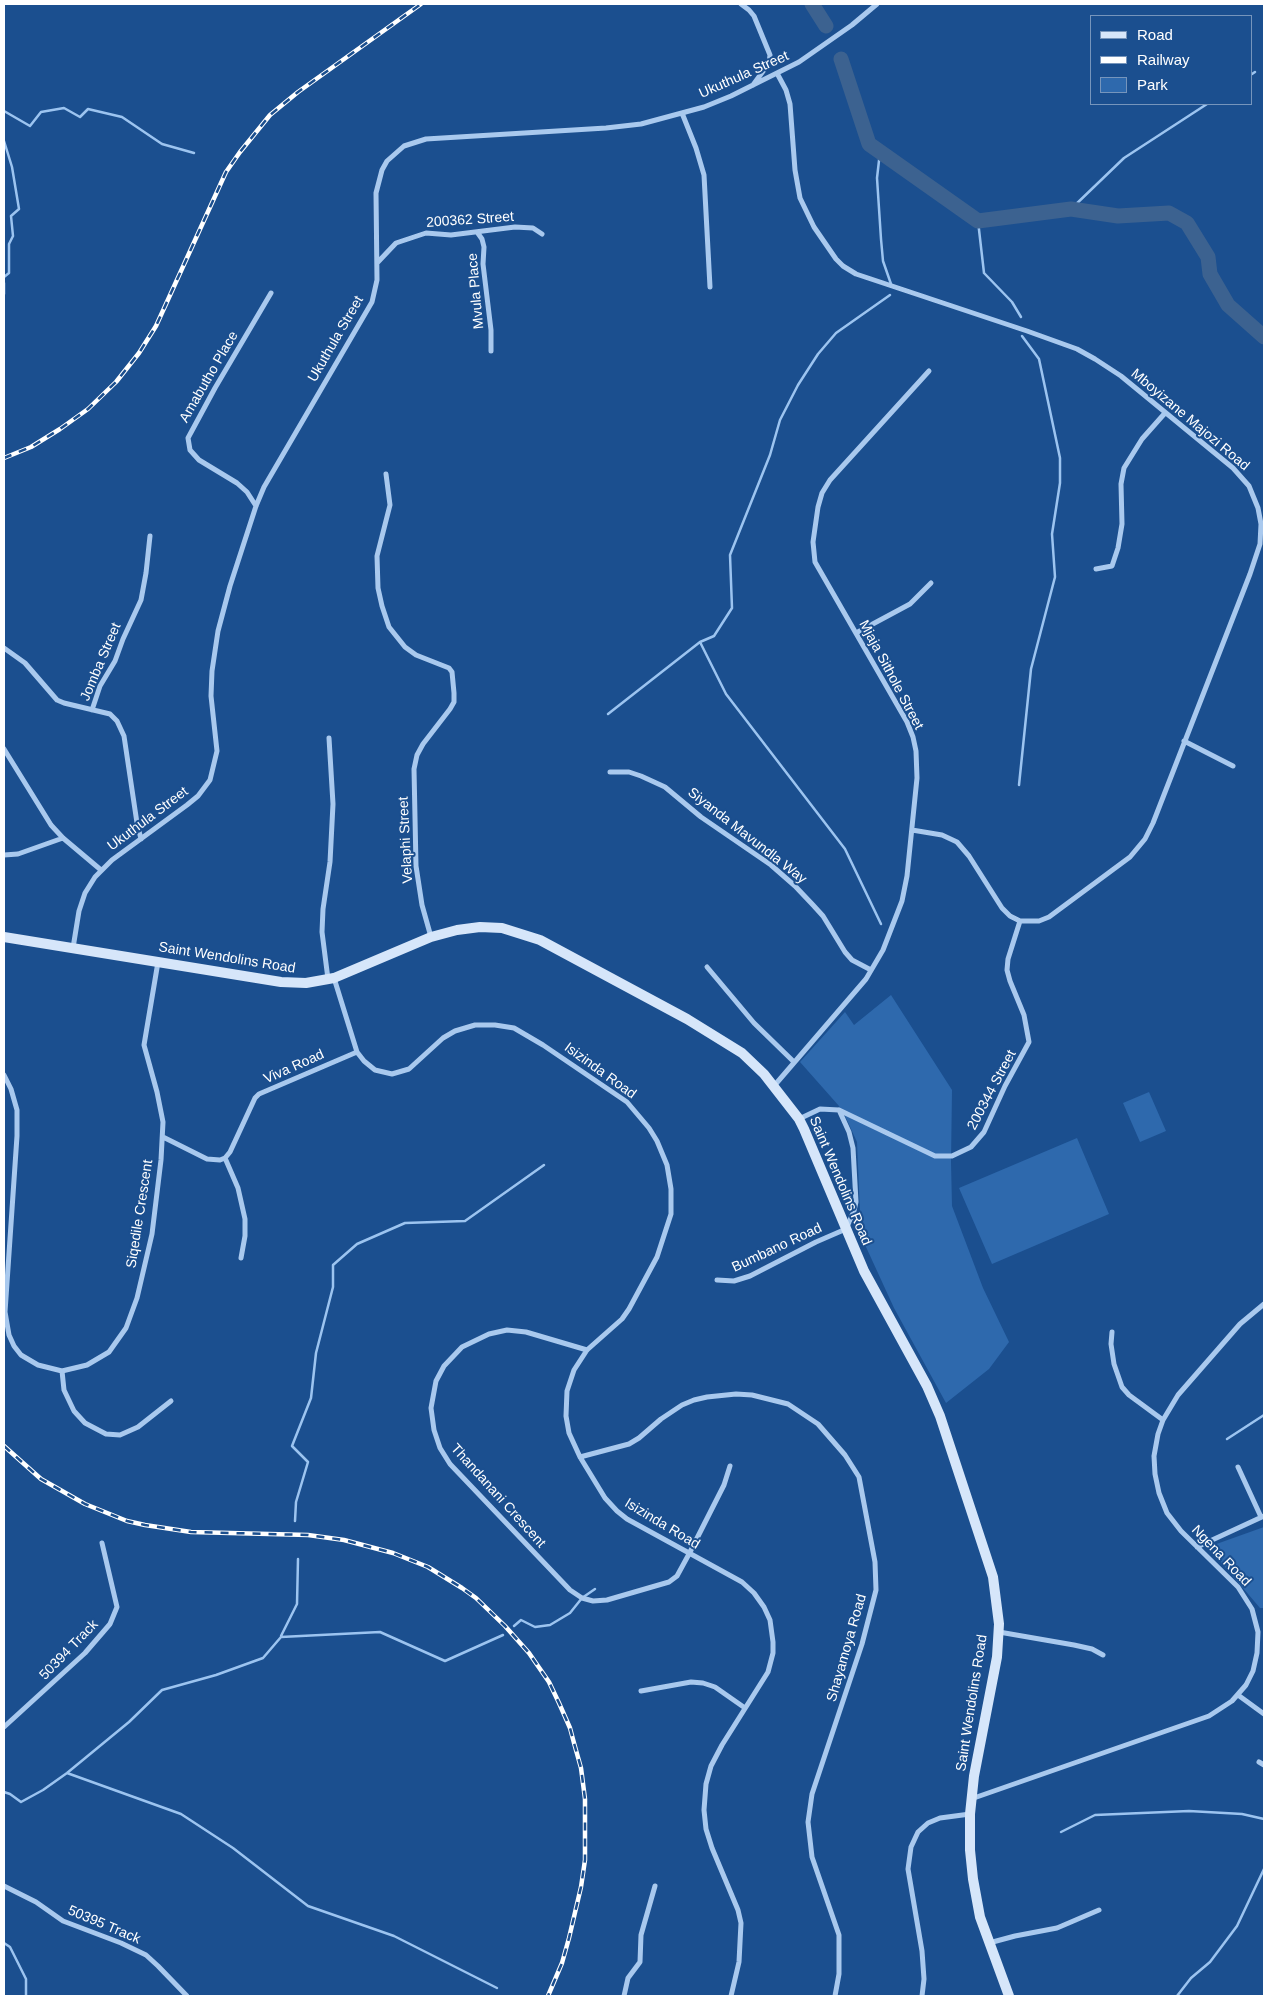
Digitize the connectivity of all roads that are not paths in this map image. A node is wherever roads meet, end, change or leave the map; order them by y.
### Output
1 (741, 4) edge
2 (877, 4) edge
3 (778, 75) junction
4 (751, 87) junction
5 (682, 113) junction
6 (477, 232) junction
7 (542, 234) dead end
8 (378, 262) junction
9 (710, 287) dead end
10 (271, 293) dead end
11 (491, 351) dead end
12 (929, 372) dead end
13 (1165, 414) junction
14 (386, 474) dead end
15 (256, 506) junction
16 (150, 536) dead end
17 (1096, 569) dead end
18 (930, 583) dead end
19 (856, 633) junction
20 (4, 648) edge
21 (92, 710) junction
22 (330, 738) dead end
23 (1184, 741) junction
24 (4, 749) edge
25 (1233, 766) dead end
26 (610, 772) dead end
27 (912, 830) junction
28 (63, 838) junction
29 (142, 839) junction
30 (4, 855) edge
31 (101, 870) junction
32 (1020, 921) junction
33 (4, 937) edge
34 (432, 937) junction
35 (73, 948) junction
36 (158, 962) junction
37 (707, 967) dead end
38 (871, 970) junction
39 (331, 979) junction
40 (357, 1052) junction
41 (794, 1062) junction
42 (4, 1075) edge
43 (774, 1086) junction
44 (839, 1110) junction
45 (799, 1119) junction
46 (163, 1137) junction
47 (225, 1158) junction
48 (846, 1229) junction
49 (241, 1258) dead end
50 (717, 1280) dead end
51 (1264, 1304) edge
52 (1112, 1332) dead end
53 (587, 1350) junction
54 (62, 1371) junction
55 (171, 1402) dead end
56 (1163, 1420) junction
57 (580, 1457) junction
58 (730, 1466) dead end
59 (1238, 1467) dead end
60 (1262, 1516) edge
61 (102, 1543) dead end
62 (1197, 1547) junction
63 (689, 1554) junction
64 (998, 1632) junction
65 (1103, 1655) dead end
66 (641, 1690) dead end
67 (1238, 1695) junction
68 (745, 1708) junction
69 (1264, 1714) edge
70 (4, 1727) edge
71 (971, 1799) junction
72 (970, 1814) junction
73 (4, 1886) edge
74 (655, 1886) dead end
75 (1098, 1910) dead end
76 (988, 1943) junction
77 (187, 1996) edge
78 (624, 1996) edge
79 (731, 1996) edge
80 (835, 1996) edge
81 (922, 1996) edge
82 (1009, 1996) edge

1 - 4 street
2 - 3 street, Ukuthula Street
3 - 4 street, Ukuthula Street
3 - 13 street, Mboyizane Majozi Road
4 - 5 street, Ukuthula Street
5 - 8 street, Ukuthula Street
5 - 9 street
6 - 7 street, 200362 Street
6 - 8 street, 200362 Street
6 - 11 street, Mvula Place
8 - 15 street, Ukuthula Street
10 - 15 street, Amabutho Place
12 - 19 street, Mjaja Sithole Street
13 - 17 street
13 - 23 street, Mboyizane Majozi Road
14 - 34 street, Velaphi Street
15 - 29 street, Ukuthula Street
16 - 21 street, Jomba Street
18 - 19 street
19 - 27 street, Mjaja Sithole Street
20 - 21 street
21 - 29 street, Jomba Street
22 - 39 street
23 - 25 street
23 - 32 street, Mboyizane Majozi Road
24 - 28 street
26 - 38 street, Siyanda Mavundla Way
27 - 32 street
27 - 38 street, Mjaja Sithole Street
28 - 30 street
28 - 31 street
29 - 31 street, Ukuthula Street
31 - 35 street, Ukuthula Street
32 - 44 street, 200344 Street
33 - 35 street, Saint Wendolins Road
34 - 39 street, Saint Wendolins Road
34 - 43 street, Saint Wendolins Road
35 - 36 street, Saint Wendolins Road
36 - 39 street, Saint Wendolins Road
36 - 46 street, Siqedile Crescent
37 - 41 street
38 - 41 street, Mjaja Sithole Street
39 - 40 street, Isizinda Road
40 - 47 street, Viva Road
40 - 53 street, Isizinda Road
41 - 43 street, Mjaja Sithole Street
42 - 54 street, Siqedile Crescent
43 - 45 street, Saint Wendolins Road
44 - 45 street, 200344 Street
44 - 48 street
45 - 48 street, Saint Wendolins Road
46 - 47 street
46 - 54 street, Siqedile Crescent
47 - 49 street
48 - 50 street, Bumbano Road
48 - 64 street, Saint Wendolins Road
51 - 56 street, Ngena Road
52 - 56 street
53 - 57 street, Isizinda Road
53 - 63 street, Thandanani Crescent
54 - 55 street
56 - 62 street, Ngena Road
57 - 63 street, Isizinda Road
57 - 80 street, Shayamoya Road
58 - 63 street, Thandanani Crescent
59 - 60 street
60 - 62 street
61 - 70 street, 50394 Track
62 - 67 street, Ngena Road
63 - 68 street, Isizinda Road
64 - 65 street
64 - 71 street, Saint Wendolins Road
66 - 68 street
67 - 69 street
67 - 71 street, Ngena Road
68 - 79 street, Isizinda Road
71 - 72 street, Saint Wendolins Road
72 - 76 street, Saint Wendolins Road
72 - 81 street
73 - 77 street, 50395 Track
74 - 78 street
75 - 76 street
76 - 82 street, Saint Wendolins Road

